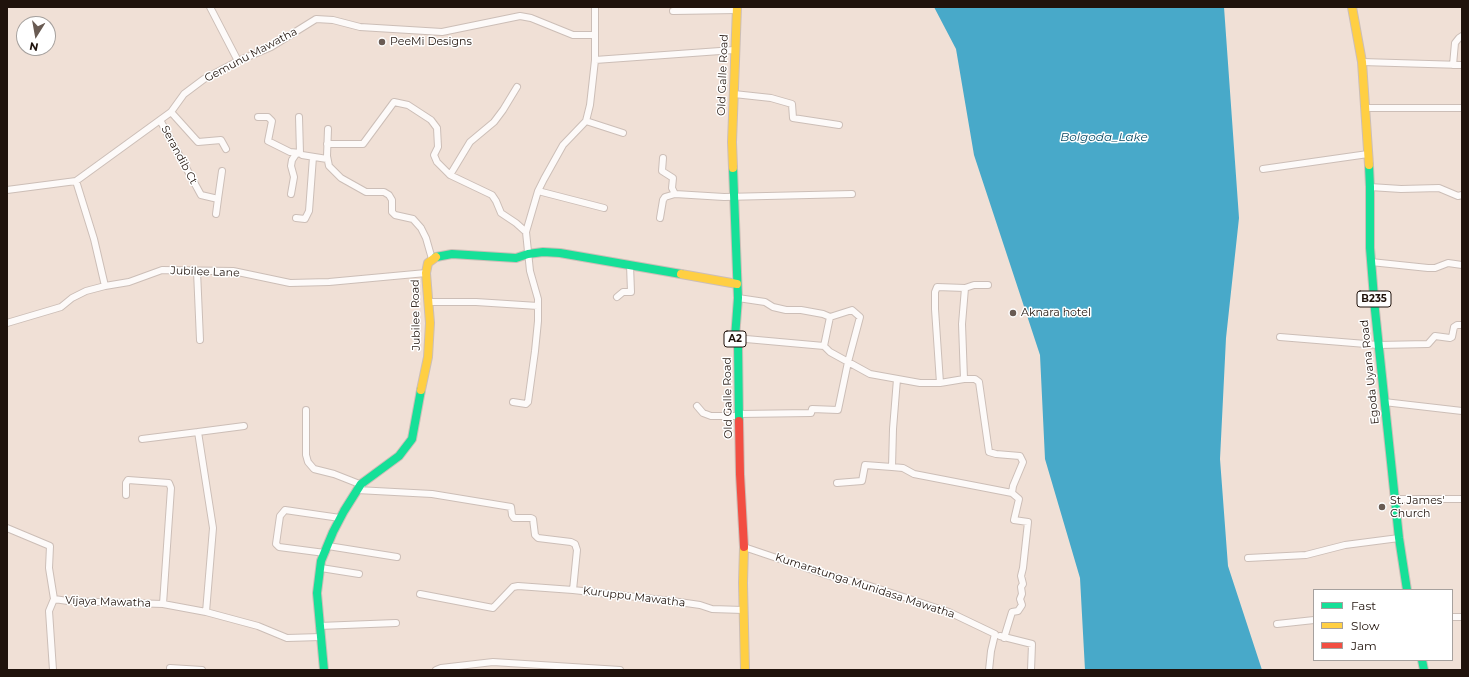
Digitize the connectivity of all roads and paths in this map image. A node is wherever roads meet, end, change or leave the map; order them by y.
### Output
1 (210, 7) edge
2 (595, 7) edge
3 (1352, 7) edge
4 (737, 8) edge
5 (673, 10) dead end
6 (595, 35) junction
7 (1462, 36) edge
8 (734, 50) junction
9 (595, 60) junction
10 (238, 61) junction
11 (1362, 62) junction
12 (1453, 65) junction
13 (1462, 65) edge
14 (517, 87) dead end
15 (734, 94) junction
16 (1365, 108) junction
17 (1462, 108) edge
18 (171, 112) junction
19 (258, 117) dead end
20 (299, 117) dead end
21 (160, 120) junction
22 (586, 121) junction
23 (839, 125) dead end
24 (328, 129) dead end
25 (623, 133) dead end
26 (327, 144) junction
27 (226, 149) dead end
28 (300, 153) junction
29 (1368, 154) junction
30 (313, 157) junction
31 (663, 158) dead end
32 (327, 159) junction
33 (1263, 169) dead end
34 (222, 171) dead end
35 (450, 175) junction
36 (76, 181) junction
37 (1370, 187) junction
38 (7, 190) edge
39 (538, 191) junction
40 (291, 194) dead end
41 (676, 194) junction
42 (852, 194) dead end
43 (1462, 195) edge
44 (733, 197) junction
45 (218, 199) junction
46 (604, 208) dead end
47 (216, 214) dead end
48 (296, 218) dead end
49 (660, 218) dead end
50 (526, 232) junction
51 (528, 254) junction
52 (432, 259) junction
53 (1371, 262) junction
54 (630, 265) junction
55 (1462, 265) edge
56 (198, 271) junction
57 (426, 273) junction
58 (737, 284) junction
59 (988, 285) dead end
60 (105, 286) junction
61 (965, 288) junction
62 (617, 297) dead end
63 (738, 298) junction
64 (428, 302) junction
65 (538, 306) junction
66 (830, 317) junction
67 (7, 323) edge
68 (1462, 325) edge
69 (1280, 337) dead end
70 (735, 338) junction
71 (200, 340) dead end
72 (1378, 345) junction
73 (824, 346) junction
74 (848, 362) junction
75 (897, 379) junction
76 (964, 379) junction
77 (940, 383) junction
78 (512, 402) dead end
79 (1384, 402) junction
80 (697, 406) dead end
81 (306, 410) dead end
82 (1462, 411) edge
83 (739, 415) junction
84 (244, 426) dead end
85 (198, 432) junction
86 (142, 439) dead end
87 (892, 467) junction
88 (837, 483) dead end
89 (360, 487) junction
90 (1012, 493) junction
91 (126, 495) dead end
92 (1395, 499) junction
93 (1462, 499) edge
94 (340, 518) junction
95 (7, 528) edge
96 (1399, 538) junction
97 (744, 547) junction
98 (326, 549) junction
99 (397, 557) dead end
100 (1248, 558) dead end
101 (321, 568) junction
102 (359, 574) dead end
103 (1407, 589) edge
104 (573, 590) junction
105 (420, 594) dead end
106 (54, 600) junction
107 (163, 604) junction
108 (743, 610) junction
109 (206, 612) junction
110 (1313, 620) edge
111 (396, 623) dead end
112 (1277, 624) dead end
113 (319, 626) junction
114 (995, 634) junction
115 (321, 637) junction
116 (1004, 638) junction
117 (170, 668) dead end
118 (53, 670) edge
119 (202, 670) edge
120 (324, 670) edge
121 (436, 670) edge
122 (620, 670) edge
123 (745, 670) edge
124 (989, 670) edge
125 (1031, 670) edge

1 - 10 street
2 - 6 street
3 - 11 main road, Egoda Uyana Road / B235
4 - 5 street
4 - 8 main road, Old Galle Road / A2
6 - 9 street
6 - 10 street, Gemunu Mawatha
7 - 12 street
8 - 9 street
8 - 15 main road, Old Galle Road / A2
9 - 22 street
10 - 18 street, Gemunu Mawatha
11 - 12 street
11 - 16 main road, Egoda Uyana Road / B235
12 - 13 street
14 - 35 street
15 - 23 street
15 - 44 main road, Old Galle Road / A2
16 - 17 street
16 - 29 main road, Egoda Uyana Road / B235
18 - 21 street, Gemunu Mawatha
18 - 27 street
19 - 28 street
20 - 28 street
21 - 36 street, Gemunu Mawatha
21 - 45 street, Serandib Ct
22 - 25 street
22 - 39 street
24 - 26 street
26 - 32 street
26 - 35 street
28 - 30 street
28 - 40 street
29 - 33 street
29 - 37 main road, Egoda Uyana Road / B235
30 - 32 street
30 - 48 street
31 - 41 street
32 - 52 street
34 - 45 street
35 - 50 street
36 - 38 street, Gemunu Mawatha
36 - 60 street
37 - 43 street
37 - 53 main road, Egoda Uyana Road / B235
39 - 46 street
39 - 50 street
41 - 44 street
41 - 49 street
42 - 44 street
44 - 58 main road, Old Galle Road / A2
45 - 47 street
50 - 51 street
51 - 52 main road
51 - 54 main road
51 - 65 street
52 - 57 main road, Jubilee Road
53 - 55 street
53 - 72 main road, Egoda Uyana Road / B235
54 - 58 main road
54 - 62 street
56 - 57 street, Jubilee Lane
56 - 60 street, Jubilee Lane
56 - 71 street
57 - 64 main road, Jubilee Road
58 - 63 main road, Old Galle Road / A2
59 - 61 street
60 - 67 street, Jubilee Lane
61 - 76 street
61 - 77 street
63 - 66 street
63 - 70 main road, Old Galle Road / A2
64 - 65 street
64 - 89 main road, Jubilee Road
65 - 78 street
66 - 73 street
66 - 74 street
68 - 72 street
69 - 72 street
70 - 73 street
70 - 83 main road, Old Galle Road / A2
72 - 79 main road, Egoda Uyana Road / B235
73 - 74 street
74 - 75 street
74 - 83 street
75 - 77 street
75 - 87 street
76 - 77 street
76 - 90 street
79 - 82 street
79 - 92 main road, Egoda Uyana Road / B235
80 - 83 street
81 - 89 street
83 - 97 main road, Old Galle Road / A2
84 - 85 street
85 - 86 street
85 - 109 street
87 - 88 street
87 - 90 street
89 - 94 main road, Jubilee Road
89 - 104 street, Kuruppu Mawatha
90 - 116 street
91 - 107 street
92 - 93 street
92 - 96 main road, Egoda Uyana Road / B235
94 - 98 main road, Jubilee Road
94 - 98 street
95 - 106 street
96 - 100 street
96 - 103 main road, Egoda Uyana Road / B235
97 - 108 main road, Old Galle Road / A2
97 - 114 street, Kumaratunga Munidasa Mawatha
98 - 99 street
98 - 101 main road, Jubilee Road
101 - 102 street
101 - 113 main road, Jubilee Road
104 - 105 street
104 - 108 street, Kuruppu Mawatha
106 - 107 street, Vijaya Mawatha
106 - 118 street
107 - 109 street, Vijaya Mawatha
108 - 123 main road, Old Galle Road / A2
109 - 115 street, Vijaya Mawatha
110 - 112 street
111 - 113 street
113 - 115 main road, Jubilee Road
114 - 116 street, Kumaratunga Munidasa Mawatha
114 - 124 street
115 - 120 main road, Jubilee Road
116 - 125 street, Kumaratunga Munidasa Mawatha
117 - 119 street
121 - 122 street

